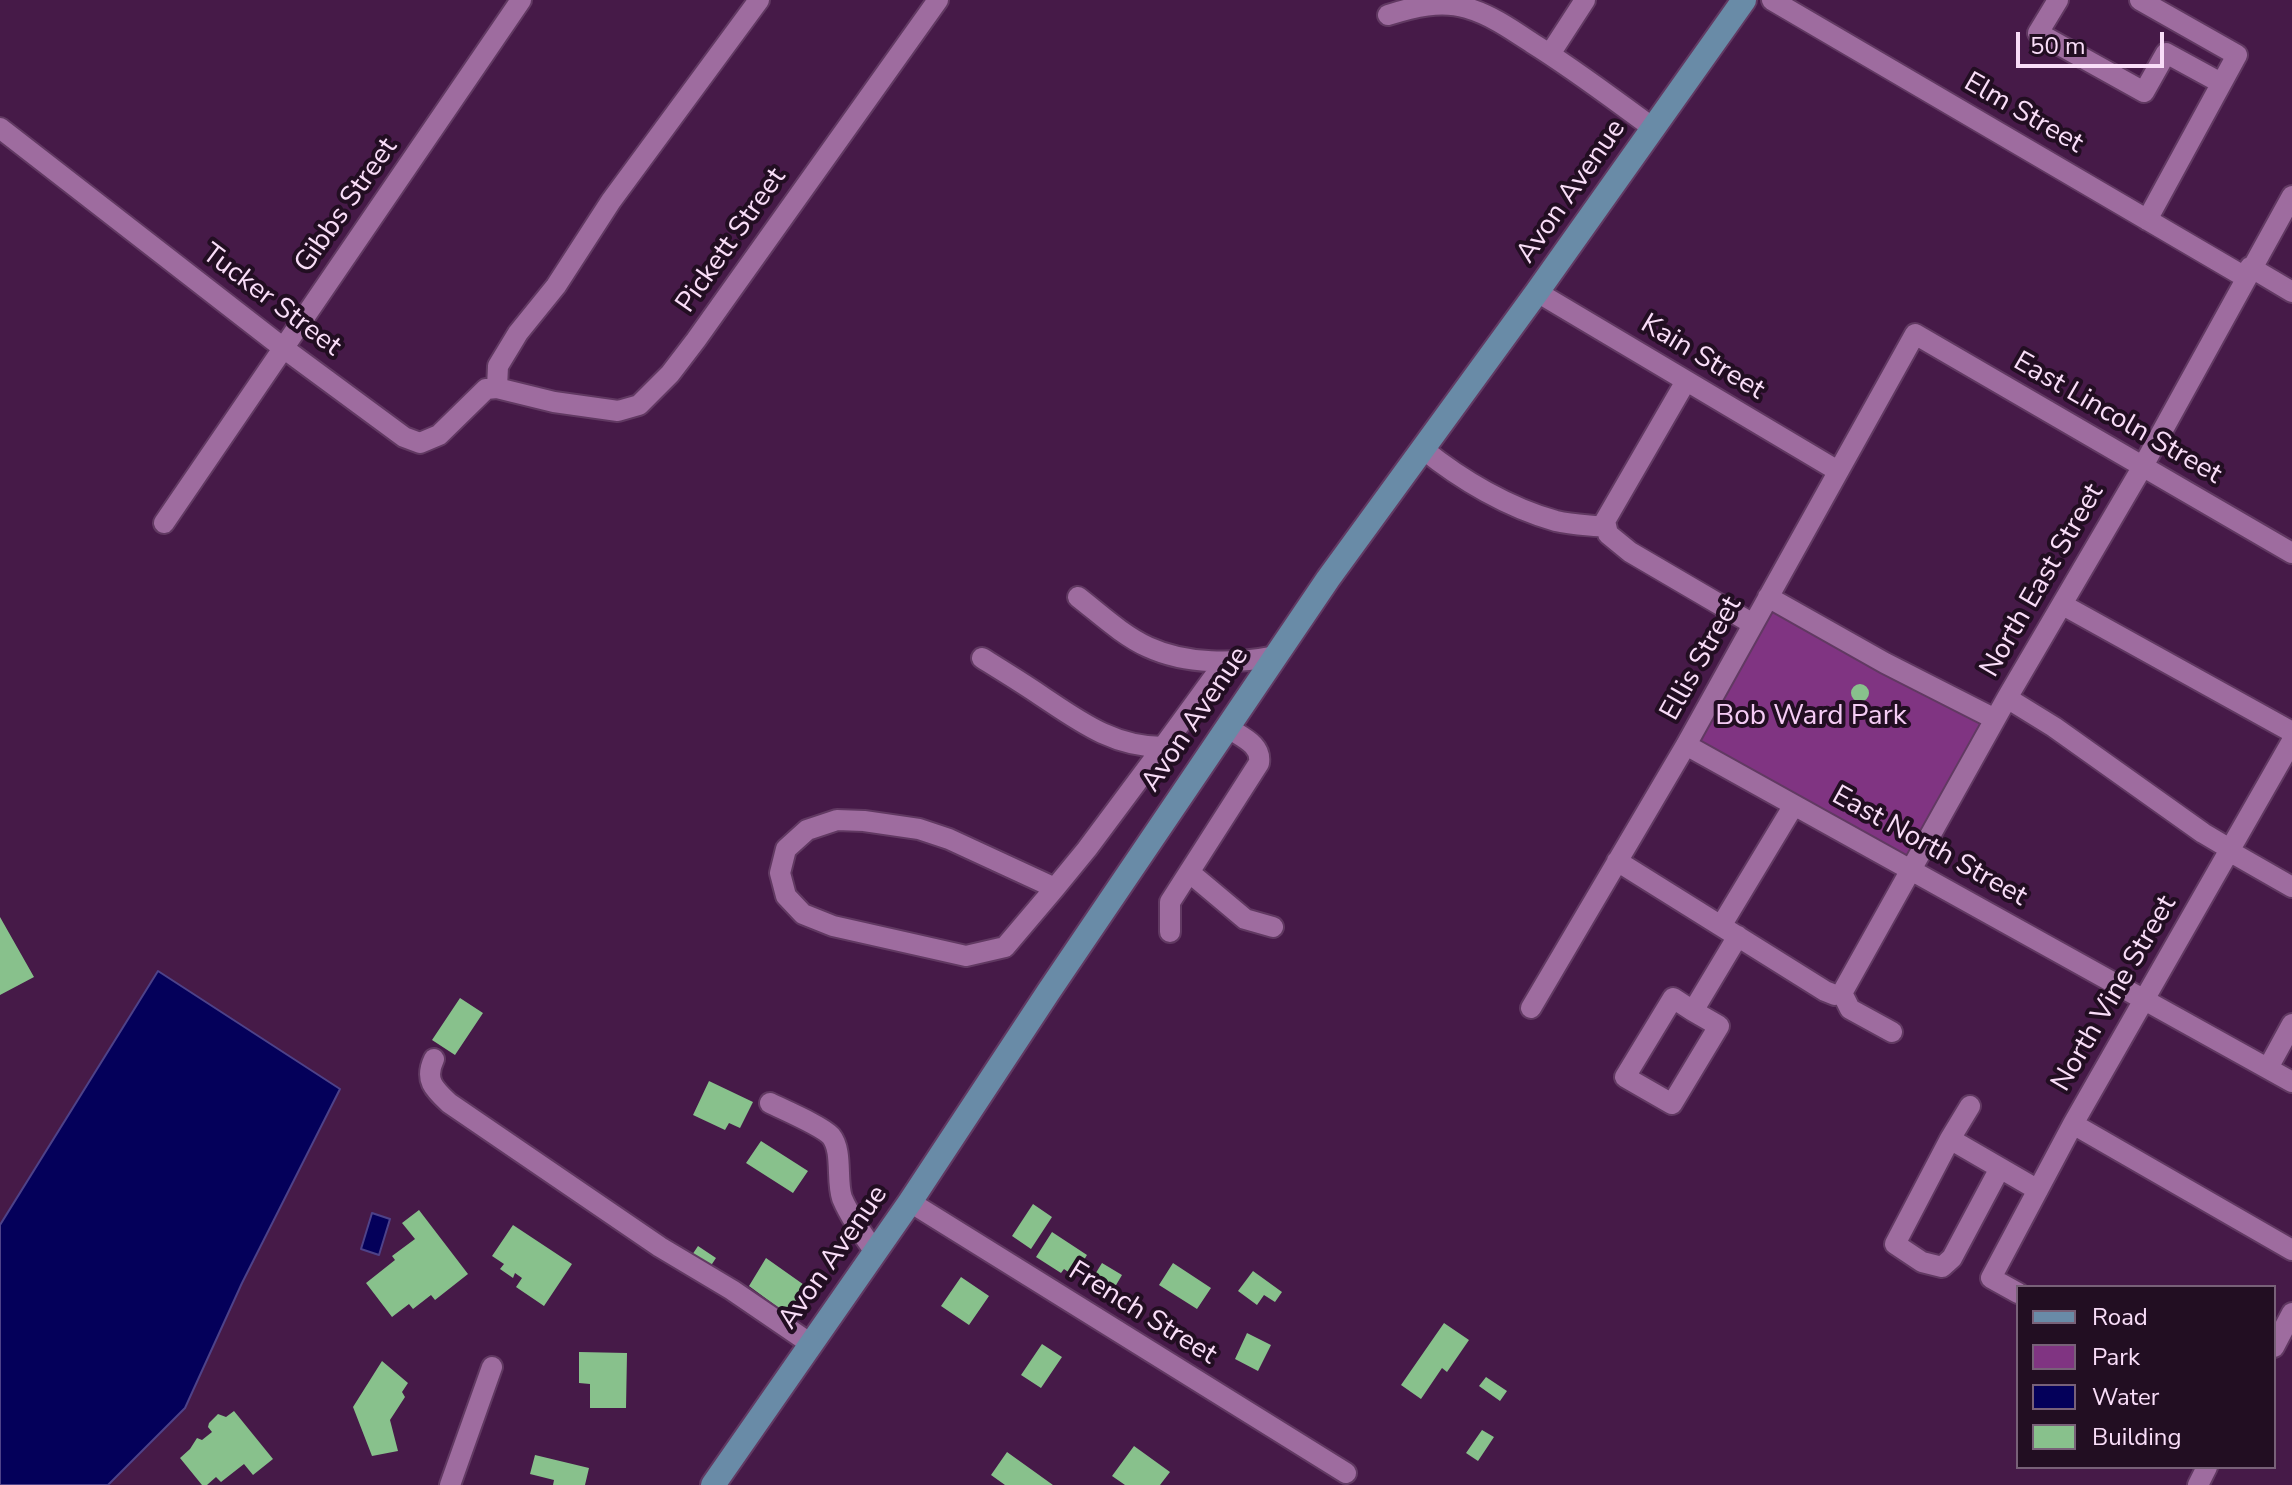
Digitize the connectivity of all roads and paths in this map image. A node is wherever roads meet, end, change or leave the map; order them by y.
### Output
1 (521, 0) edge
2 (759, 0) edge
3 (938, 0) edge
4 (1585, 0) edge
5 (1744, 0) edge
6 (1772, 0) edge
7 (2058, 0) edge
8 (2140, 0) edge
9 (1388, 15) dead end
10 (1550, 54) junction
11 (2221, 83) junction
12 (0, 128) edge
13 (1653, 128) junction
14 (2292, 196) edge
15 (2147, 220) junction
16 (2248, 272) junction
17 (1537, 292) junction
18 (2292, 292) edge
19 (1915, 334) joint
20 (282, 347) junction
21 (1686, 381) junction
22 (506, 390) junction
23 (1423, 449) junction
24 (2143, 466) junction
25 (1838, 471) junction
26 (164, 523) dead end
27 (1606, 527) junction
28 (2292, 553) edge
29 (1078, 597) dead end
30 (1768, 597) junction
31 (2063, 605) junction
32 (1753, 624) junction
33 (1276, 656) junction
34 (982, 658) dead end
35 (1225, 662) junction
36 (2007, 698) junction
37 (1995, 719) junction
38 (1227, 727) junction
39 (2292, 732) edge
40 (2292, 741) edge
41 (1686, 745) junction
42 (1163, 747) junction
43 (1794, 805) junction
44 (2230, 850) junction
45 (1617, 861) junction
46 (1910, 869) junction
47 (1189, 872) junction
48 (2292, 887) edge
49 (1055, 888) junction
50 (1273, 927) dead end
51 (1730, 931) junction
52 (1170, 932) dead end
53 (1842, 993) junction
54 (2145, 999) junction
55 (1531, 1008) dead end
56 (1693, 1011) junction
57 (2292, 1024) edge
58 (1892, 1032) dead end
59 (434, 1059) dead end
60 (2268, 1068) junction
61 (2292, 1082) edge
62 (770, 1103) dead end
63 (1970, 1106) dead end
64 (2073, 1124) junction
65 (1950, 1139) junction
66 (2000, 1168) junction
67 (2038, 1190) junction
68 (910, 1202) junction
69 (2292, 1250) edge
70 (875, 1252) junction
71 (2016, 1292) edge
72 (2292, 1313) edge
73 (2276, 1343) edge
74 (811, 1344) junction
75 (492, 1367) dead end
76 (1346, 1473) dead end
77 (450, 1485) edge
78 (713, 1485) edge

1 - 20 street, Gibbs Street
2 - 22 street
3 - 22 street, Pickett Street
4 - 10 street
5 - 13 main road, Avon Avenue
6 - 15 street, Elm Street
7 - 11 street
8 - 11 street
9 - 10 street
10 - 13 street
11 - 15 street
12 - 20 street, Tucker Street
13 - 17 main road, Avon Avenue
14 - 16 street, North East Street
15 - 16 street, Elm Street
16 - 18 street, Elm Street
16 - 24 street, North East Street
17 - 21 street, Kain Street
17 - 23 main road, Avon Avenue
19 - 24 street, East Lincoln Street
19 - 25 street, Ellis Street
20 - 22 street, Tucker Street
20 - 26 street, Gibbs Street
21 - 25 street, Kain Street
21 - 27 street
23 - 27 street
23 - 33 main road, Avon Avenue
24 - 28 street, East Lincoln Street
24 - 31 street, North East Street
25 - 30 street, Ellis Street
27 - 32 street
29 - 35 street
30 - 32 street, Ellis Street
30 - 37 street
31 - 36 street, North East Street
31 - 39 street
32 - 41 street, Ellis Street
33 - 35 street
33 - 38 main road, Avon Avenue
34 - 42 street
35 - 42 street
36 - 37 street, North East Street
36 - 44 street
37 - 46 street, North East Street
38 - 47 street
38 - 68 main road, Avon Avenue
40 - 44 street, North Vine Street
41 - 43 street, East North Street
41 - 45 street, Ellis Street
42 - 49 street
43 - 46 street, East North Street
43 - 51 street
44 - 48 street
44 - 54 street, North Vine Street
45 - 51 street
45 - 55 street, Ellis Street
46 - 53 street, North East Street
46 - 54 street, East North Street
47 - 50 street
47 - 52 street
49 - 49 street
51 - 53 street
51 - 56 street
53 - 58 street
54 - 60 street, East North Street
54 - 64 street, North Vine Street
56 - 56 street
57 - 60 street
59 - 74 street
60 - 61 street, East North Street
62 - 70 street
63 - 65 street
64 - 67 street, North Vine Street
64 - 69 street
65 - 66 street
65 - 66 street
66 - 67 street
67 - 71 street, North Vine Street
68 - 70 main road, Avon Avenue
68 - 76 street, French Street
70 - 74 main road, Avon Avenue
72 - 73 street
74 - 78 main road, Avon Avenue
75 - 77 street

